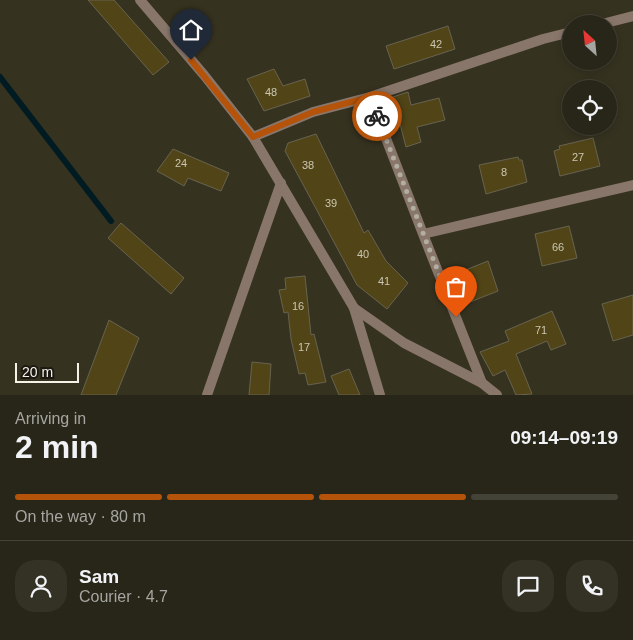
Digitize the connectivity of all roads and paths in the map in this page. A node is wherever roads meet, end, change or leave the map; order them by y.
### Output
1 (140, 0) edge
2 (633, 16) edge
3 (618, 20) edge
4 (562, 34) edge
5 (370, 97) junction
6 (253, 137) junction
7 (281, 183) junction
8 (633, 185) edge
9 (423, 234) junction
10 (354, 308) junction
11 (482, 383) junction
12 (207, 395) edge
13 (380, 395) edge
14 (498, 395) edge

1 - 6 street
2 - 3 street
4 - 5 street
5 - 6 street
5 - 9 street
6 - 7 street
7 - 10 street
7 - 12 street
8 - 9 street
9 - 11 street
10 - 11 street
10 - 13 street
11 - 14 street

